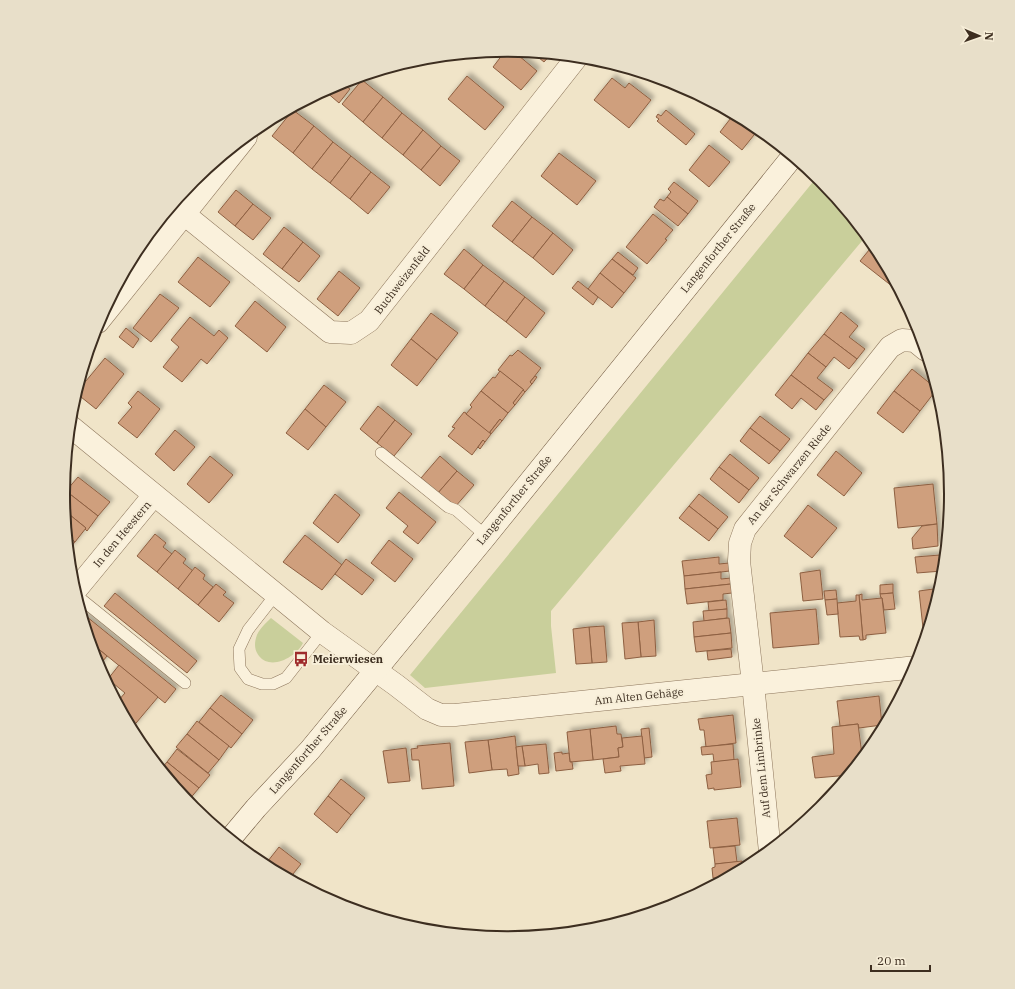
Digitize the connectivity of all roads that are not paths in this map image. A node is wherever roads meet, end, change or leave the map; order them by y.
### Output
1 (573, 62) edge
2 (231, 156) edge
3 (789, 160) edge
4 (184, 214) junction
5 (116, 300) edge
6 (918, 344) edge
7 (75, 430) edge
8 (381, 454) dead end
9 (154, 495) junction
10 (486, 536) junction
11 (79, 586) edge
12 (276, 594) junction
13 (83, 601) edge
14 (322, 632) junction
15 (909, 668) edge
16 (376, 670) junction
17 (185, 683) dead end
18 (753, 684) junction
19 (233, 835) edge
20 (769, 845) edge

1 - 4 street, Buchweizenfeld
2 - 4 street
3 - 10 street, Langenforther Straße
4 - 5 street
6 - 18 street, An der Schwarzen Riede
7 - 9 street
8 - 10 lane
9 - 11 street, In den Heestern
9 - 12 street
10 - 16 street, Langenforther Straße
12 - 14 street
12 - 14 lane
13 - 17 lane
14 - 16 street
15 - 18 street, Am Alten Gehäge
16 - 18 street, Am Alten Gehäge
16 - 19 street, Langenforther Straße
18 - 20 street, Auf dem Limbrinke

